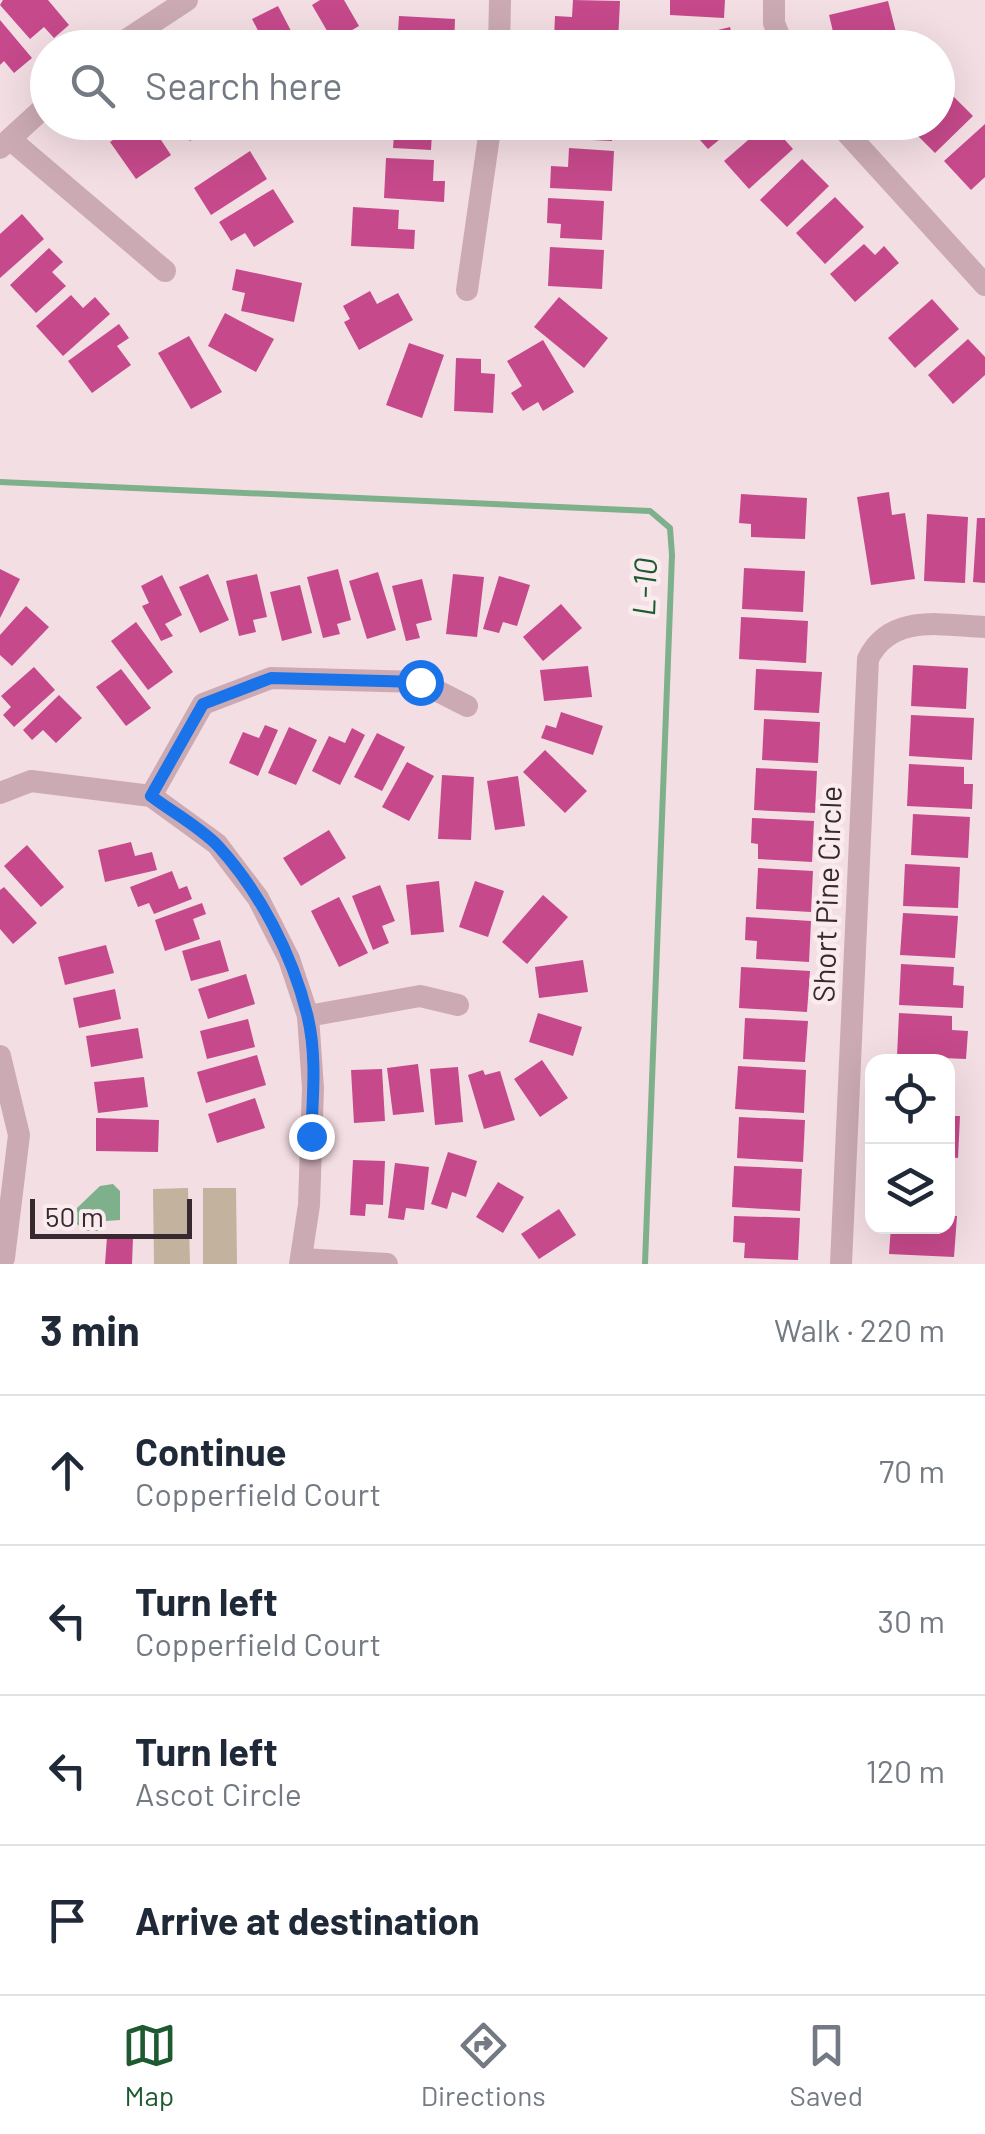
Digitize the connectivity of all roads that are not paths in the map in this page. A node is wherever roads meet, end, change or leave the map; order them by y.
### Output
1 (187, 0) edge
2 (500, 0) edge
3 (774, 0) edge
4 (141, 30) edge
5 (499, 30) edge
6 (777, 30) edge
7 (30, 121) edge
8 (489, 140) edge
9 (853, 140) edge
10 (5, 144) edge
11 (165, 271) dead end
12 (985, 285) edge
13 (468, 290) dead end
14 (985, 627) edge
15 (467, 706) dead end
16 (0, 793) edge
17 (151, 796) junction
18 (458, 1005) dead end
19 (308, 1016) junction
20 (0, 1056) edge
21 (8, 1260) edge
22 (301, 1262) edge
23 (387, 1264) edge
24 (841, 1264) edge

1 - 4 street
2 - 5 street
3 - 6 street
7 - 10 street
8 - 13 street
9 - 12 street
10 - 11 street
14 - 24 street, Short Pine Circle
15 - 17 street
16 - 17 street
17 - 19 street
18 - 19 street
19 - 22 street
20 - 21 street
22 - 23 street

